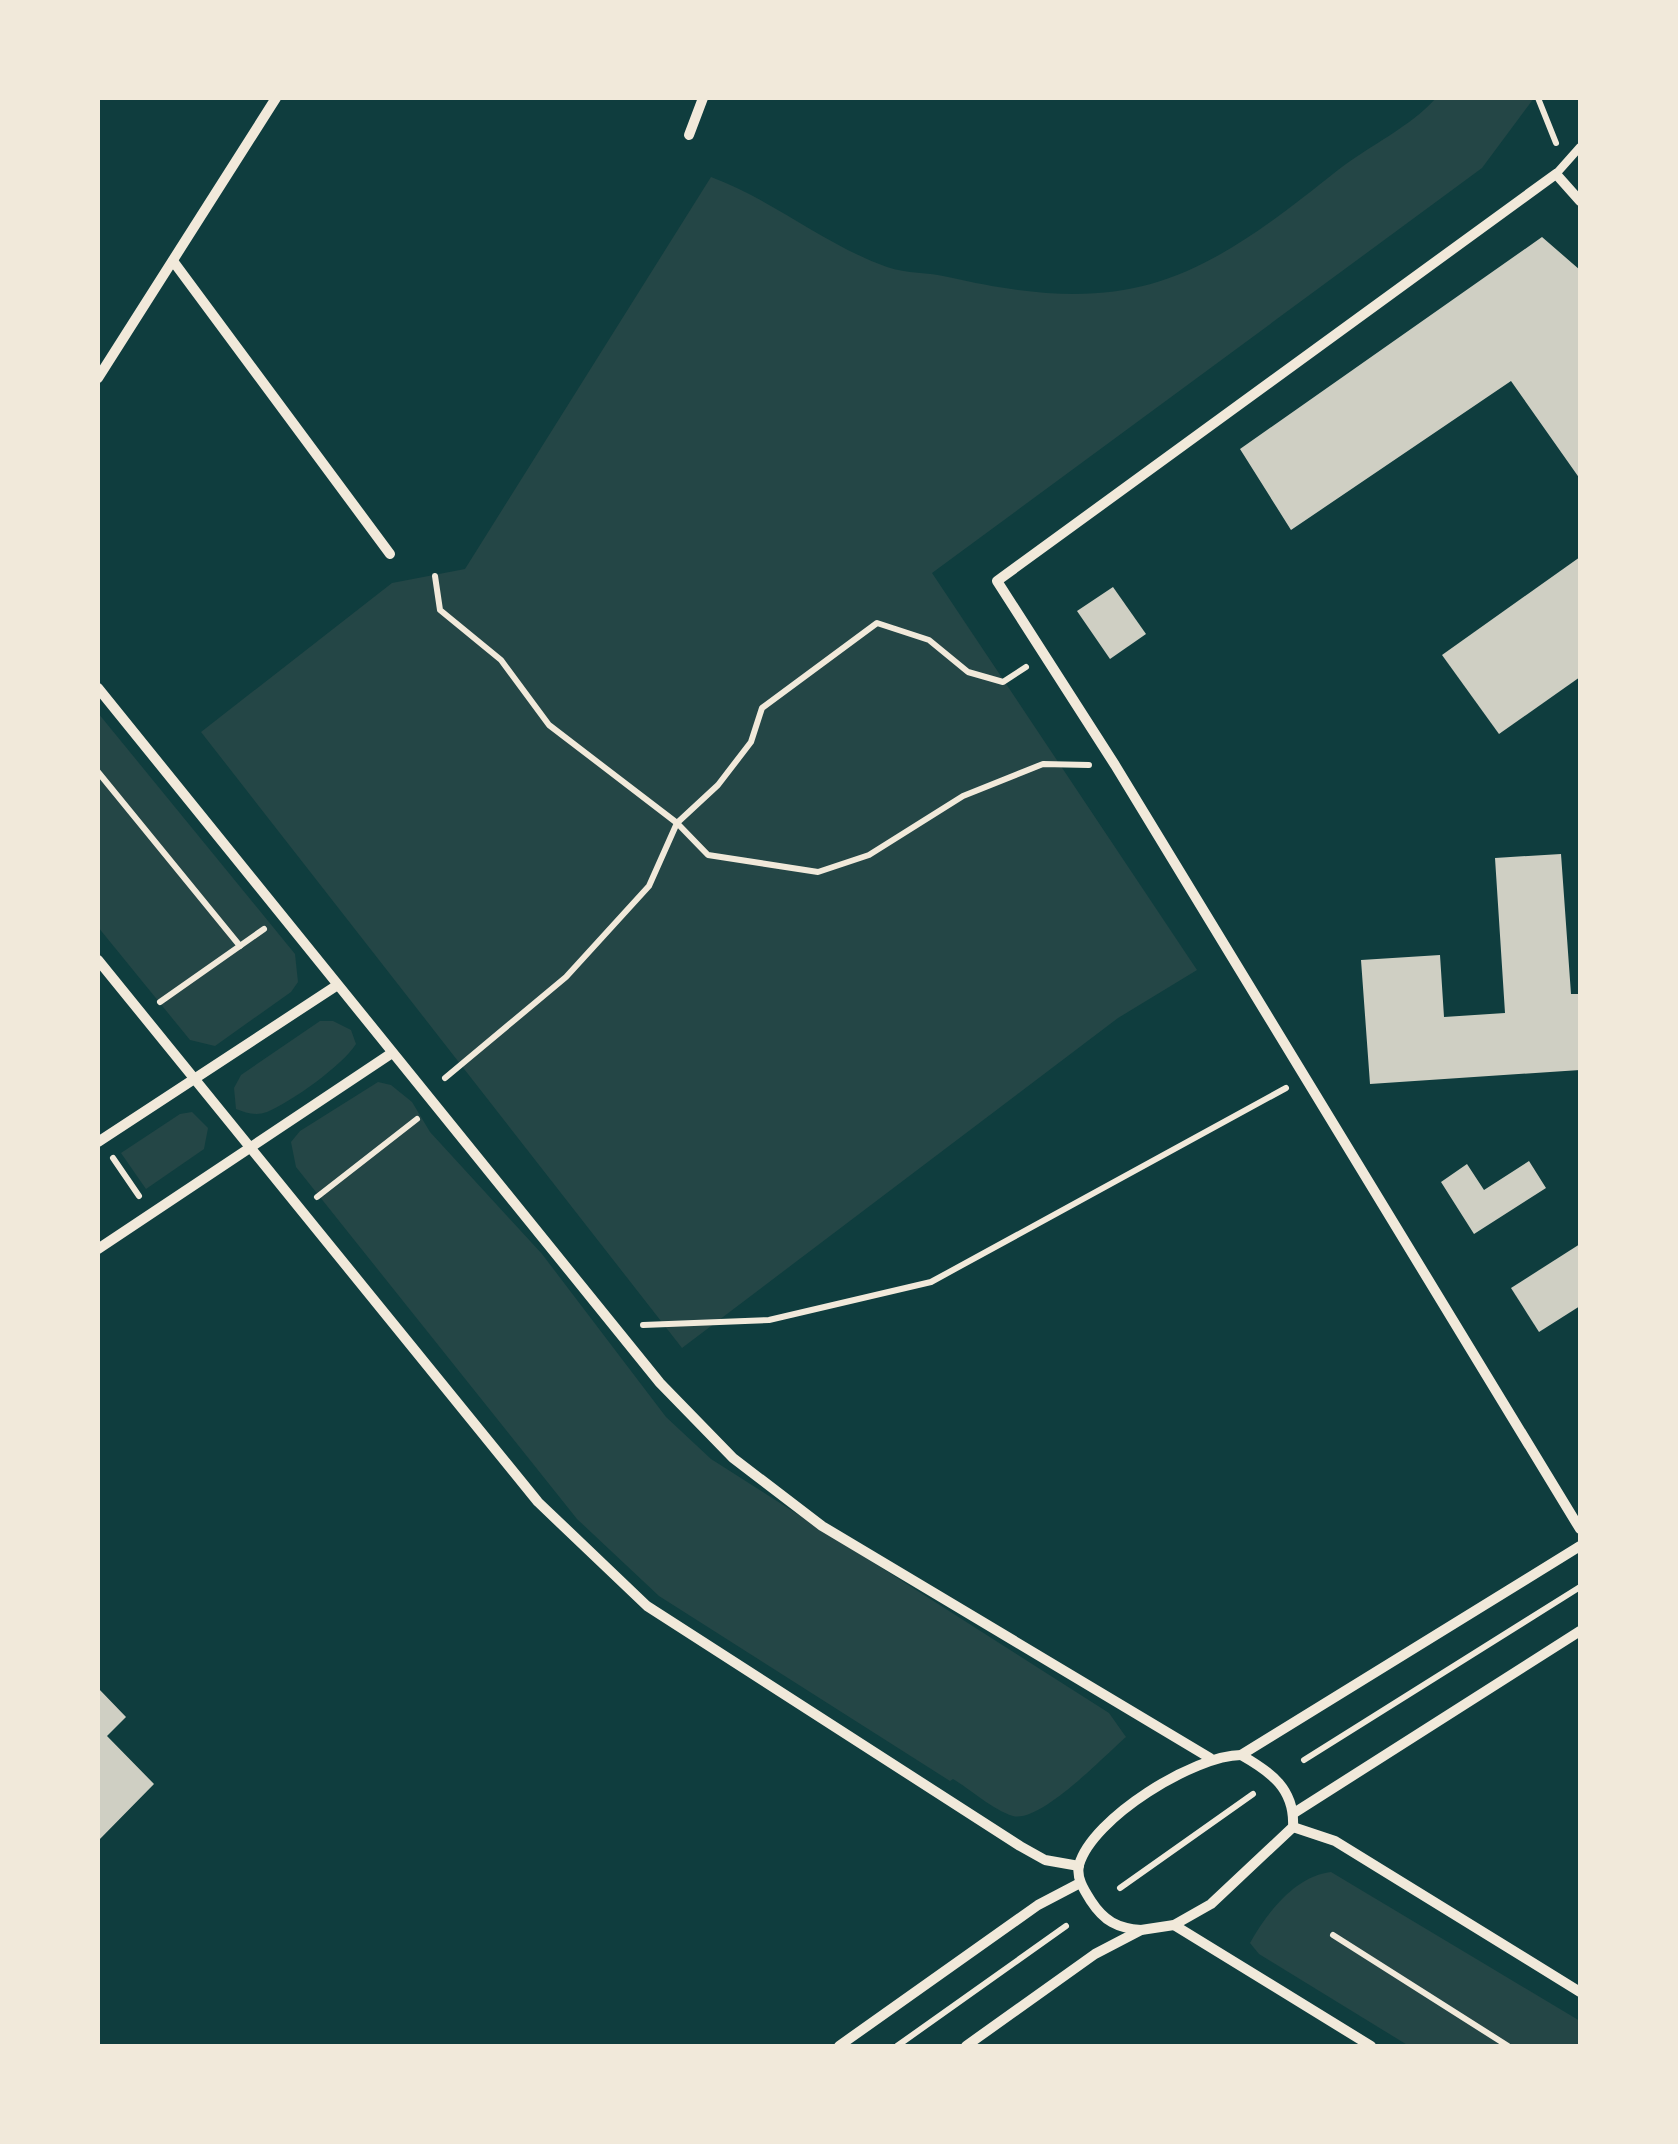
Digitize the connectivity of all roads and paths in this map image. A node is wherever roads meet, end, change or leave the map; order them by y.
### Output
1 (276, 98) edge
2 (703, 98) edge
3 (1538, 98) edge
4 (689, 135) dead end
5 (1580, 147) edge
6 (1565, 164) junction
7 (1556, 174) junction
8 (1580, 200) edge
9 (173, 261) junction
10 (98, 378) edge
11 (390, 554) dead end
12 (435, 576) dead end
13 (1044, 656) junction
14 (98, 688) edge
15 (1115, 766) junction
16 (98, 772) edge
17 (677, 823) junction
18 (270, 925) dead end
19 (240, 946) junction
20 (98, 960) edge
21 (336, 986) junction
22 (158, 1004) dead end
23 (392, 1053) junction
24 (190, 1078) junction
25 (1304, 1078) junction
26 (442, 1081) dead end
27 (426, 1112) dead end
28 (98, 1142) edge
29 (250, 1151) junction
30 (112, 1157) dead end
31 (140, 1196) dead end
32 (317, 1197) dead end
33 (98, 1249) edge
34 (640, 1325) dead end
35 (1580, 1529) edge
36 (1580, 1546) edge
37 (1580, 1587) edge
38 (1580, 1631) edge
39 (1240, 1755) junction
40 (1210, 1758) junction
41 (1304, 1760) dead end
42 (1254, 1794) dead end
43 (1294, 1812) junction
44 (1293, 1827) junction
45 (1079, 1866) junction
46 (1080, 1883) junction
47 (1120, 1888) dead end
48 (1174, 1925) junction
49 (1066, 1926) dead end
50 (1142, 1930) junction
51 (1333, 1935) dead end
52 (1580, 1992) edge
53 (839, 2046) edge
54 (897, 2046) edge
55 (966, 2046) edge
56 (1371, 2046) edge
57 (1508, 2046) edge

1 - 9 street
2 - 4 street
3 - 6 path
5 - 6 lane
6 - 7 lane
7 - 8 street
7 - 13 street
9 - 10 street
9 - 11 street
12 - 17 path
13 - 15 street
13 - 17 path
14 - 21 street
15 - 17 path
15 - 25 street
16 - 19 path
17 - 26 path
18 - 19 path
19 - 22 path
20 - 24 street
21 - 23 street
21 - 24 street
23 - 29 street
23 - 40 street
24 - 28 street
24 - 29 street
25 - 34 path
25 - 35 street
27 - 32 path
29 - 33 street
29 - 45 street
30 - 31 path
36 - 39 street
37 - 41 path
38 - 43 street
39 - 40 street
39 - 43 street
40 - 45 street
42 - 47 path
43 - 44 street
44 - 48 street
44 - 52 street
45 - 46 street
46 - 50 street
46 - 53 street
48 - 50 street
48 - 56 street
49 - 54 path
50 - 55 street
51 - 57 path

